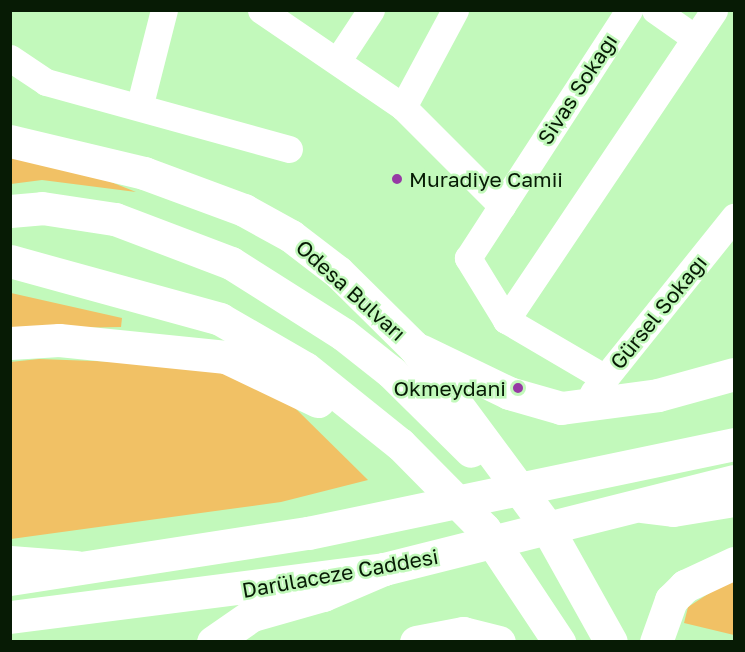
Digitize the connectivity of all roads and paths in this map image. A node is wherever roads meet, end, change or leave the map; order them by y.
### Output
1 (164, 10) edge
2 (261, 10) edge
3 (371, 10) edge
4 (455, 10) edge
5 (628, 10) edge
6 (655, 10) edge
7 (714, 10) edge
8 (695, 38) junction
9 (10, 58) edge
10 (338, 60) junction
11 (140, 104) junction
12 (404, 107) junction
13 (10, 141) edge
14 (290, 149) dead end
15 (501, 206) junction
16 (10, 211) edge
17 (735, 217) edge
18 (10, 261) edge
19 (506, 320) junction
20 (10, 343) edge
21 (414, 347) junction
22 (735, 374) edge
23 (604, 378) junction
24 (582, 408) junction
25 (400, 444) junction
26 (735, 444) edge
27 (735, 481) edge
28 (735, 500) edge
29 (642, 506) junction
30 (545, 524) junction
31 (10, 562) edge
32 (735, 563) edge
33 (76, 567) junction
34 (384, 569) junction
35 (10, 579) edge
36 (10, 617) edge
37 (213, 642) edge
38 (416, 642) edge
39 (499, 642) edge
40 (559, 642) edge
41 (611, 642) edge
42 (656, 642) edge

1 - 11 street
2 - 10 street
3 - 10 street
4 - 12 street
5 - 15 street, Sivas Sokağı
6 - 8 street
7 - 8 street
8 - 19 street
9 - 11 street
10 - 12 street
11 - 14 street
12 - 15 street
13 - 21 main road, Odesa Bulvarı
15 - 19 street, Sivas Sokağı
16 - 30 main road
17 - 23 street, Gürsel Sokağı
18 - 25 main road
19 - 23 street
20 - 25 main road
21 - 24 main road
21 - 30 main road, Odesa Bulvarı
22 - 24 main road
23 - 24 street, Gürsel Sokağı
25 - 40 main road
26 - 33 main road
27 - 29 main road, Darülaceze Caddesi
28 - 29 main road
29 - 34 main road, Darülaceze Caddesi
30 - 41 main road
31 - 33 main road
32 - 42 main road
33 - 35 main road
34 - 36 main road, Darülaceze Caddesi
34 - 37 main road
38 - 39 main road

